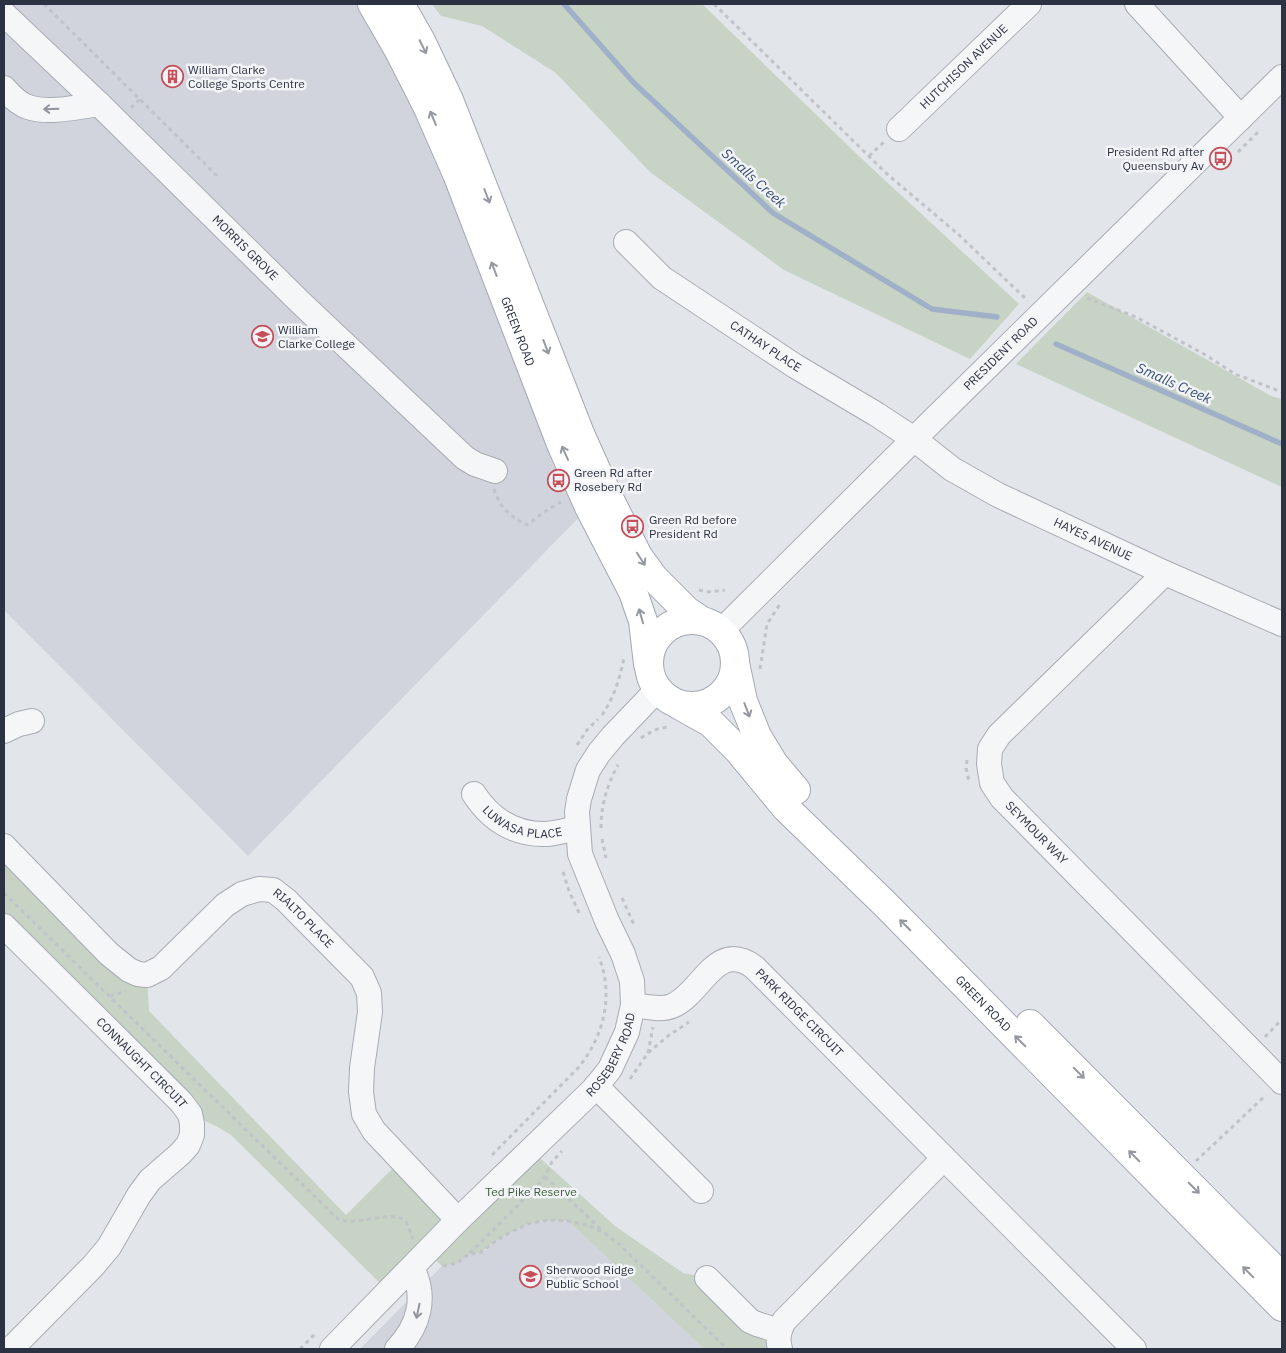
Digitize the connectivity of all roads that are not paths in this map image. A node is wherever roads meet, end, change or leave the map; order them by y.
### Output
1 (372, 4) edge
2 (400, 4) edge
3 (1029, 4) edge
4 (1137, 4) edge
5 (4, 14) edge
6 (1282, 77) edge
7 (4, 88) edge
8 (99, 104) junction
9 (1241, 118) junction
10 (898, 129) dead end
11 (626, 242) dead end
12 (914, 439) junction
13 (494, 471) road end
14 (1165, 573) junction
15 (1282, 624) edge
16 (711, 626) junction
17 (636, 658) junction
18 (747, 669) junction
19 (657, 690) junction
20 (678, 716) junction
21 (32, 721) dead end
22 (4, 731) edge
23 (474, 794) dead end
24 (590, 829) junction
25 (4, 846) edge
26 (4, 926) edge
27 (644, 1006) junction
28 (1282, 1082) edge
29 (596, 1086) junction
30 (944, 1158) junction
31 (701, 1191) dead end
32 (458, 1220) junction
33 (417, 1253) junction
34 (1282, 1277) edge
35 (707, 1278) dead end
36 (1282, 1307) edge
37 (780, 1340) edge
38 (11, 1349) edge
39 (332, 1349) edge
40 (397, 1349) edge
41 (1134, 1349) edge

17 -> 1 main road, GREEN ROAD
2 -> 16 main road, GREEN ROAD
3 - 10 street, HUTCHISON AVENUE
4 - 9 street
5 - 8 street, MORRIS GROVE
6 - 9 street, PRESIDENT ROAD
8 -> 7 street
8 - 13 street, MORRIS GROVE
9 - 12 street, PRESIDENT ROAD
11 - 12 street, CATHAY PLACE
12 - 14 street, HAYES AVENUE
12 - 16 street, PRESIDENT ROAD
14 - 15 street, HAYES AVENUE
14 - 28 street, SEYMOUR WAY
16 - 17 main road
16 - 18 main road, GREEN ROAD
17 - 19 main road, GREEN ROAD
18 - 20 main road
18 -> 34 main road, GREEN ROAD
19 - 20 main road, GREEN ROAD
19 - 24 street, ROSEBERY ROAD
36 -> 20 main road, GREEN ROAD
21 - 22 street
23 - 24 street, LUWASA PLACE
24 - 27 street, ROSEBERY ROAD
25 - 32 street, RIALTO PLACE
26 - 38 street, CONNAUGHT CIRCUIT
27 - 29 street, ROSEBERY ROAD
27 - 30 street, PARK RIDGE CIRCUIT
29 - 31 street
29 - 32 street, ROSEBERY ROAD
30 - 37 street
30 - 41 street, PARK RIDGE CIRCUIT
32 - 33 street, ROSEBERY ROAD
33 - 39 street, ROSEBERY ROAD
33 -> 40 street
35 - 37 street

